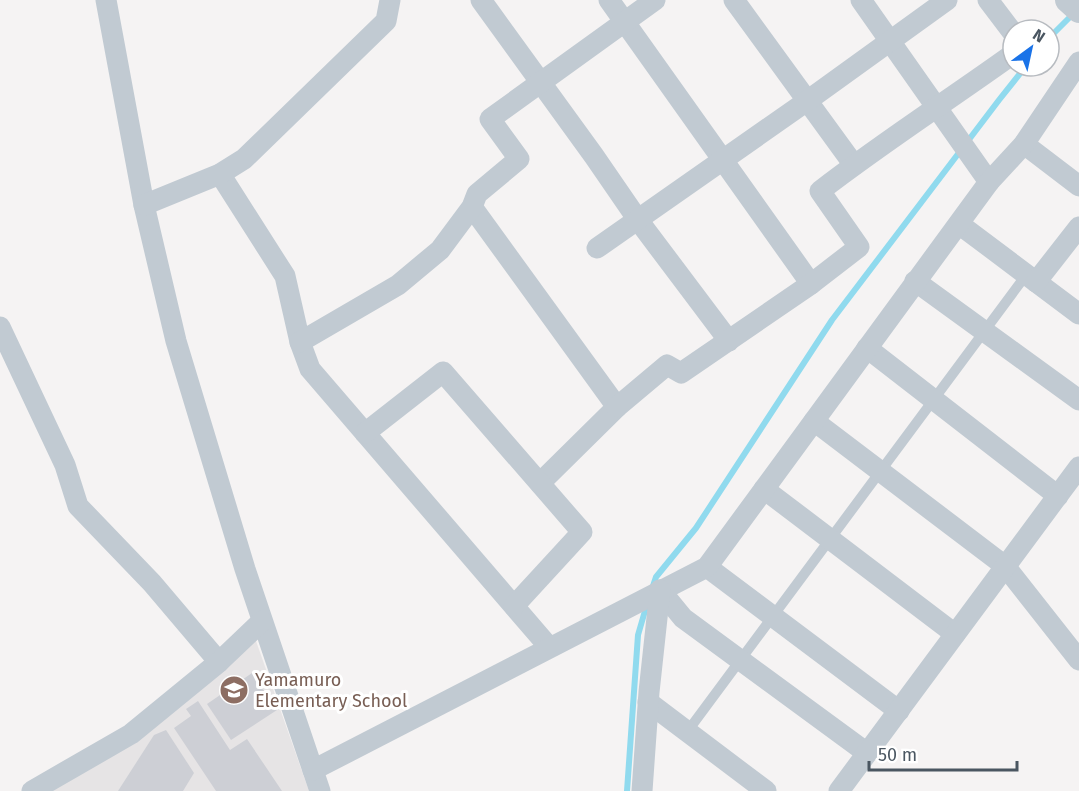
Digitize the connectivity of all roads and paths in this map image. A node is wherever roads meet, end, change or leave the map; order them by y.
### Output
1 (106, 0) edge
2 (390, 0) edge
3 (481, 0) edge
4 (609, 0) edge
5 (655, 0) edge
6 (734, 0) edge
7 (861, 0) edge
8 (946, 0) edge
9 (988, 0) edge
10 (1068, 0) edge
11 (1079, 10) edge
12 (1002, 18) edge
13 (625, 21) junction
14 (890, 41) junction
15 (1079, 62) edge
16 (1001, 63) edge
17 (540, 82) junction
18 (807, 102) junction
19 (938, 108) junction
20 (1024, 144) junction
21 (724, 160) junction
22 (854, 165) junction
23 (220, 174) junction
24 (989, 182) junction
25 (1079, 186) edge
26 (144, 206) junction
27 (472, 207) junction
28 (638, 220) junction
29 (959, 224) junction
30 (1079, 227) edge
31 (597, 248) dead end
32 (1031, 278) junction
33 (915, 281) junction
34 (811, 284) junction
35 (1079, 314) edge
36 (0, 327) edge
37 (984, 331) junction
38 (729, 341) junction
39 (300, 342) junction
40 (867, 348) junction
41 (934, 400) junction
42 (1079, 400) edge
43 (617, 407) junction
44 (814, 421) junction
45 (365, 433) junction
46 (1079, 467) edge
47 (880, 472) junction
48 (540, 483) junction
49 (764, 489) junction
50 (1058, 496) junction
51 (831, 539) junction
52 (1005, 566) junction
53 (707, 567) junction
54 (660, 590) junction
55 (514, 606) junction
56 (773, 616) junction
57 (262, 621) junction
58 (955, 634) junction
59 (549, 647) junction
60 (741, 660) junction
61 (1079, 660) edge
62 (219, 662) junction
63 (648, 702) junction
64 (899, 711) junction
65 (687, 732) junction
66 (867, 753) junction
67 (313, 770) junction
68 (32, 791) edge
69 (320, 791) edge
70 (642, 791) edge
71 (766, 791) edge
72 (839, 791) edge

1 - 26 street
2 - 23 street
3 - 17 street
4 - 13 street
5 - 13 street
6 - 18 street
7 - 14 street
8 - 14 street
9 - 12 street
10 - 11 street
13 - 17 street
13 - 21 street
14 - 18 street
14 - 19 street
15 - 20 street
16 - 19 street
17 - 27 street
17 - 28 street
18 - 21 street
18 - 22 street
19 - 22 street
19 - 24 street
20 - 24 street
20 - 25 street
21 - 28 street
21 - 34 street
22 - 34 street
23 - 26 street
23 - 39 street
24 - 29 street
26 - 57 street
27 - 39 street
27 - 43 street
28 - 31 street
28 - 38 street
29 - 32 street
29 - 33 street
30 - 32 street
32 - 35 street
32 - 37 lane
33 - 37 street
33 - 40 street
34 - 38 street
36 - 62 street
37 - 41 lane
37 - 42 street
38 - 43 street
39 - 45 street
40 - 41 street
40 - 44 street
41 - 47 lane
41 - 50 street
43 - 48 street
44 - 47 street
44 - 49 street
45 - 48 street
45 - 55 street
46 - 50 street
47 - 51 lane
47 - 52 street
48 - 55 street
49 - 51 street
49 - 53 street
50 - 52 street
51 - 56 lane
51 - 58 street
52 - 58 street
52 - 61 street
53 - 54 street
53 - 56 street
54 - 59 street
54 - 60 street
54 - 63 street
55 - 59 street
56 - 60 lane
56 - 64 street
57 - 62 street
57 - 67 street
58 - 64 street
59 - 67 street
60 - 65 lane
60 - 66 street
62 - 68 street
63 - 65 street
63 - 70 street
64 - 66 street
65 - 71 street
66 - 72 street
67 - 69 street

